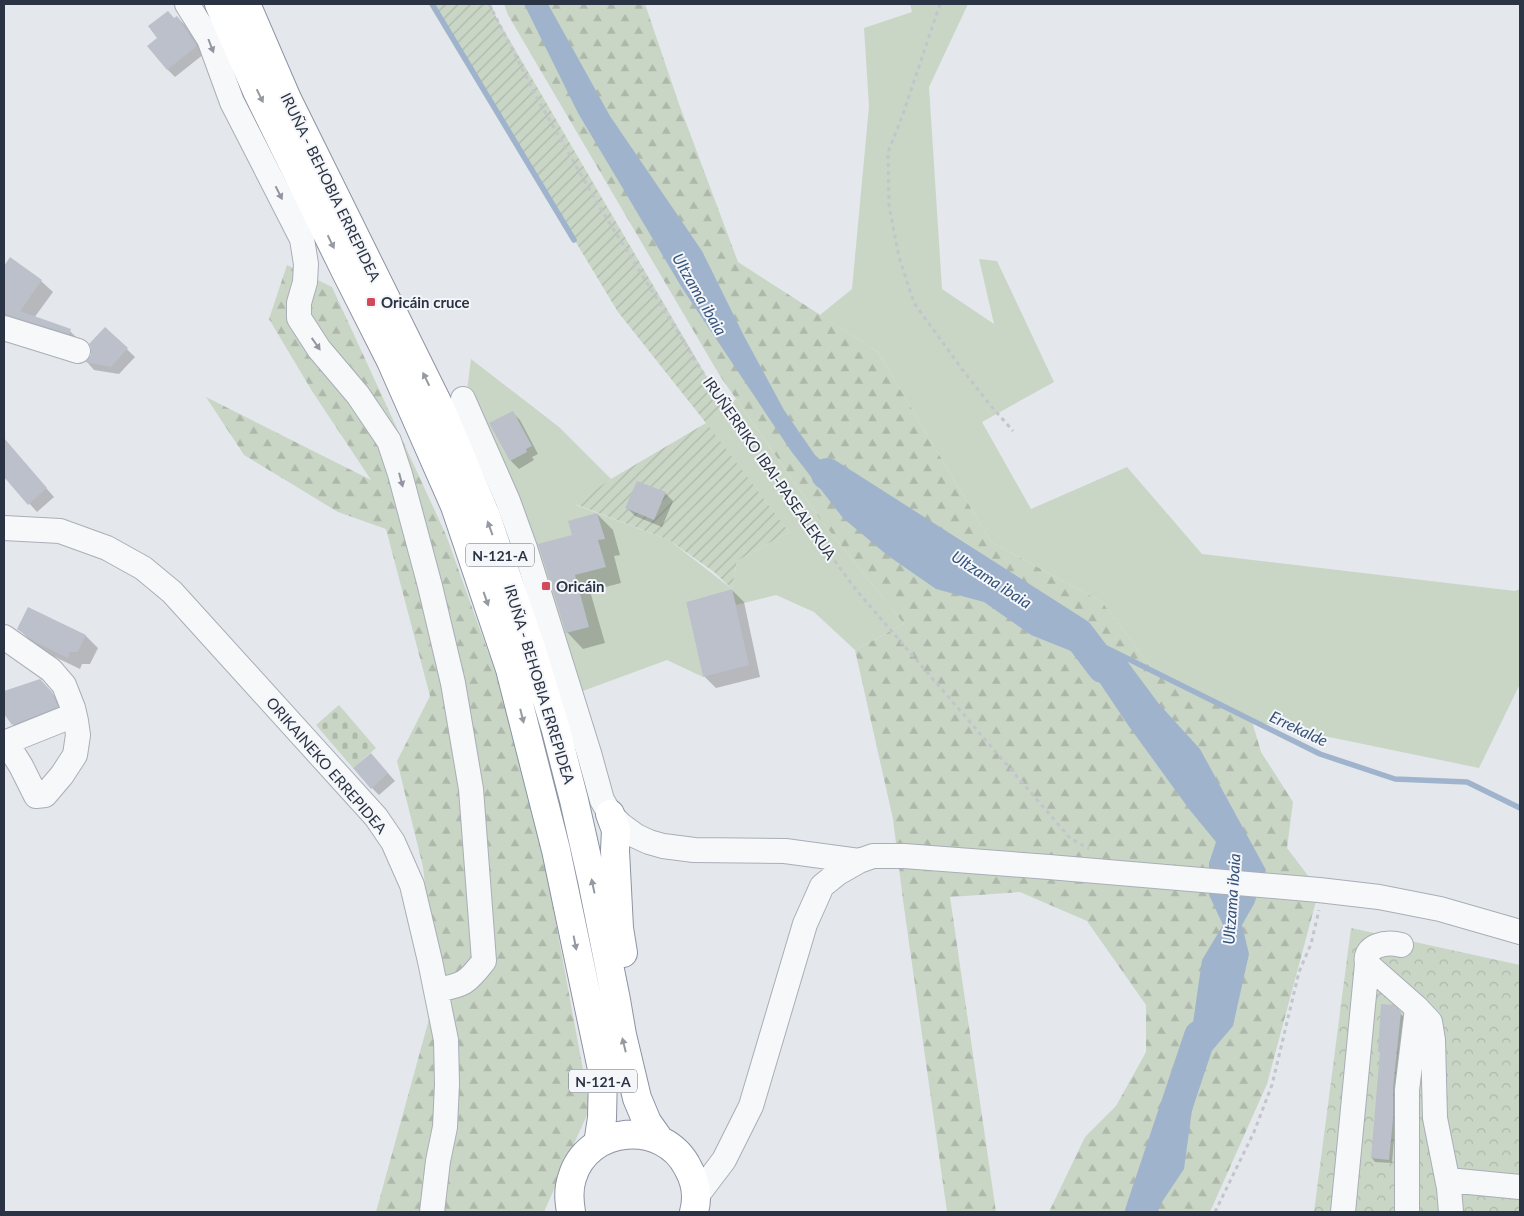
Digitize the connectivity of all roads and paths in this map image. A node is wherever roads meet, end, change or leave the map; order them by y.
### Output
1 (187, 4) edge
2 (219, 4) edge
3 (246, 4) edge
4 (489, 4) edge
5 (940, 4) edge
6 (4, 328) edge
7 (78, 351) dead end
8 (463, 399) dead end
9 (1012, 431) dead end
10 (4, 528) edge
11 (4, 637) edge
12 (74, 715) junction
13 (5, 742) edge
14 (610, 814) junction
15 (785, 851) junction
16 (1094, 851) dead end
17 (859, 861) junction
18 (821, 889) junction
19 (1319, 890) junction
20 (1520, 932) edge
21 (1401, 945) dead end
22 (1367, 964) junction
23 (436, 990) junction
24 (616, 1000) junction
25 (1417, 1008) junction
26 (735, 1139) junction
27 (665, 1143) junction
28 (598, 1144) junction
29 (1448, 1180) junction
30 (1520, 1188) edge
31 (695, 1204) edge
32 (567, 1208) edge
33 (432, 1212) edge
34 (1215, 1212) edge
35 (1343, 1212) edge
36 (1408, 1212) edge
37 (1451, 1212) edge

1 -> 23 street
2 -> 28 highway, IRUÑA - BEHOBIA ERREPIDEA / N-121-A
24 -> 3 highway, IRUÑA - BEHOBIA ERREPIDEA / N-121-A
4 - 16 path, IRUÑERRIKO IBAI-PASEALEKUA
5 - 9 path
6 - 7 street
8 - 14 street
10 - 23 street, ORIKAINEKO ERREPIDEA
11 - 12 street
12 - 13 street
12 - 13 street
14 - 15 street
14 - 24 highway
15 - 17 street
15 - 18 street
17 - 18 street
17 - 19 street
18 - 26 street
19 - 20 street
19 - 34 path
21 - 22 street
22 - 25 street
22 - 35 street
23 - 33 street, ORIKAINEKO ERREPIDEA
27 -> 24 highway, IRUÑA - BEHOBIA ERREPIDEA / N-121-A
25 - 29 street
25 - 36 street
26 - 27 street
26 - 31 street
27 - 28 highway
27 - 31 highway, N-121-A
28 - 32 highway
29 - 30 street
29 - 37 street

